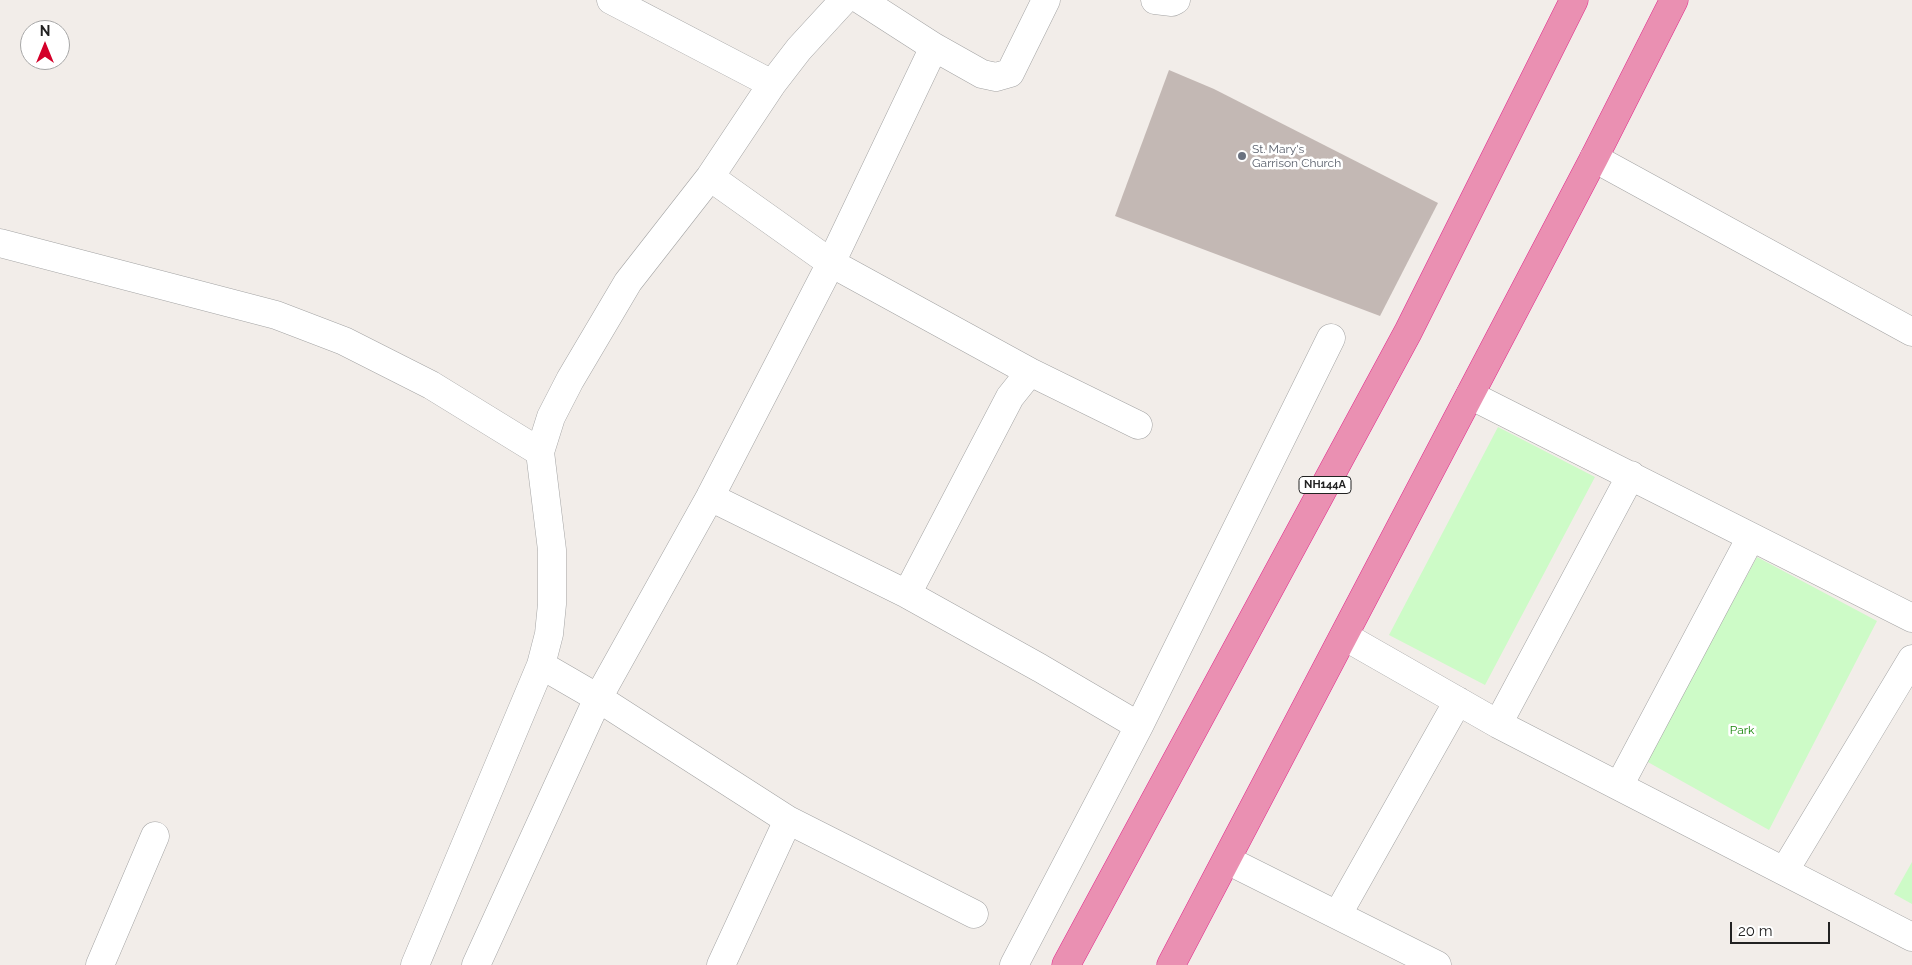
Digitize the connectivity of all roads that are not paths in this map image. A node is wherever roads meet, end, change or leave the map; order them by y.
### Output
1 (611, 0) edge
2 (844, 0) edge
3 (861, 0) edge
4 (1046, 0) edge
5 (1155, 0) edge
6 (1176, 0) edge
7 (1574, 0) edge
8 (1674, 0) edge
9 (934, 47) junction
10 (772, 84) junction
11 (1594, 158) junction
12 (710, 177) junction
13 (0, 243) edge
14 (830, 263) junction
15 (1912, 332) edge
16 (1331, 338) dead end
17 (1030, 372) junction
18 (1470, 395) junction
19 (1138, 425) dead end
20 (540, 452) junction
21 (1631, 476) junction
22 (710, 497) junction
23 (1751, 537) junction
24 (907, 594) junction
25 (1912, 618) edge
26 (1344, 636) junction
27 (1912, 659) edge
28 (541, 665) junction
29 (598, 698) junction
30 (1458, 701) junction
31 (1498, 724) junction
32 (1139, 726) junction
33 (1619, 786) junction
34 (788, 820) junction
35 (155, 836) dead end
36 (1227, 860) junction
37 (1785, 870) junction
38 (974, 914) dead end
39 (1338, 914) junction
40 (1912, 937) edge
41 (100, 965) edge
42 (415, 965) edge
43 (476, 965) edge
44 (721, 965) edge
45 (1014, 965) edge
46 (1066, 965) edge
47 (1171, 965) edge
48 (1437, 965) edge

1 - 10 street
2 - 10 street
3 - 9 street
4 - 9 street
5 - 6 street
7 - 46 highway, NH144A
8 - 11 highway
9 - 14 street
10 - 12 street
11 - 15 street
11 - 18 highway
12 - 14 street
12 - 20 street
13 - 20 street
14 - 17 street
14 - 22 street
16 - 32 street
17 - 19 street
17 - 24 street
18 - 21 street
18 - 26 highway
20 - 28 street
21 - 23 street
21 - 31 street
22 - 24 street
22 - 29 street
23 - 25 street
23 - 33 street
24 - 32 street
26 - 30 street
26 - 36 highway
27 - 37 street
28 - 29 street
28 - 42 street
29 - 34 street
29 - 43 street
30 - 31 street
30 - 39 street
31 - 33 street
32 - 45 street
33 - 37 street
34 - 38 street
34 - 44 street
35 - 41 street
36 - 39 street
36 - 47 highway
37 - 40 street
39 - 48 street

